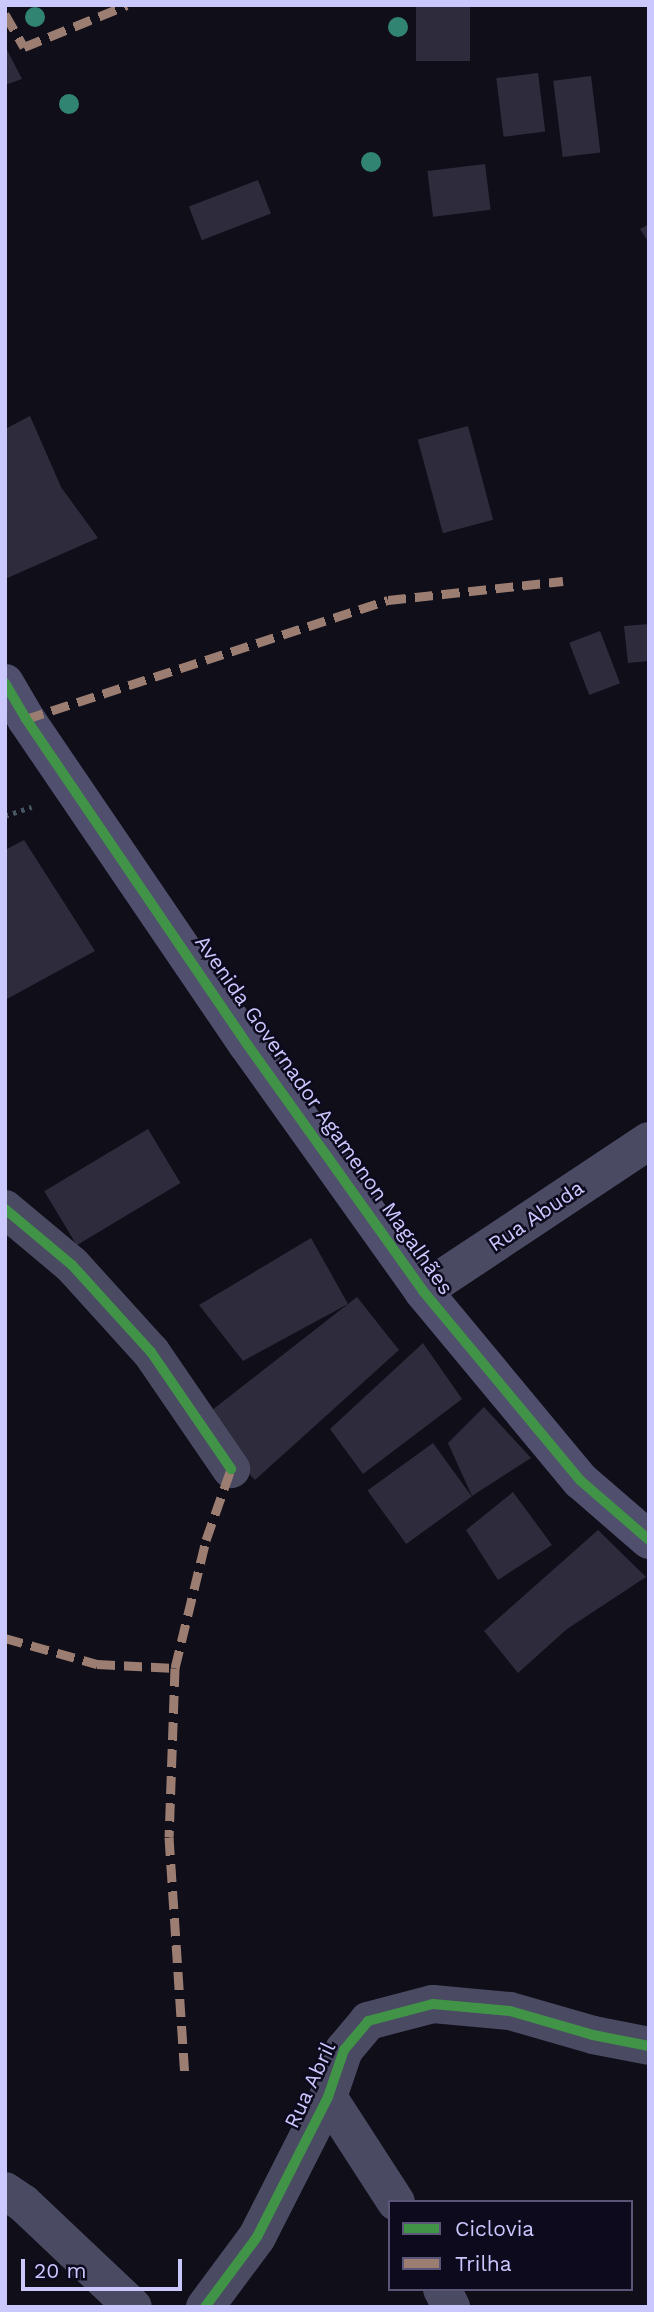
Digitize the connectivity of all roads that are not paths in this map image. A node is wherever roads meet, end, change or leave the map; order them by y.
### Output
1 (5, 682) edge
2 (649, 1141) edge
3 (5, 1209) edge
4 (424, 1291) junction
5 (231, 1469) dead end
6 (649, 1540) edge
7 (649, 2046) edge
8 (328, 2097) junction
9 (5, 2190) edge
10 (395, 2200) edge
11 (443, 2291) edge
12 (133, 2307) edge
13 (205, 2307) edge
14 (451, 2307) edge

1 - 4 main road, Avenida Governador Agamenon Magalhães
2 - 4 street, Rua Abuda
3 - 5 street
4 - 6 main road, Avenida Governador Agamenon Magalhães
7 - 8 street, Rua Abril
8 - 10 street
8 - 13 street, Rua Abril
9 - 12 street
11 - 14 street

